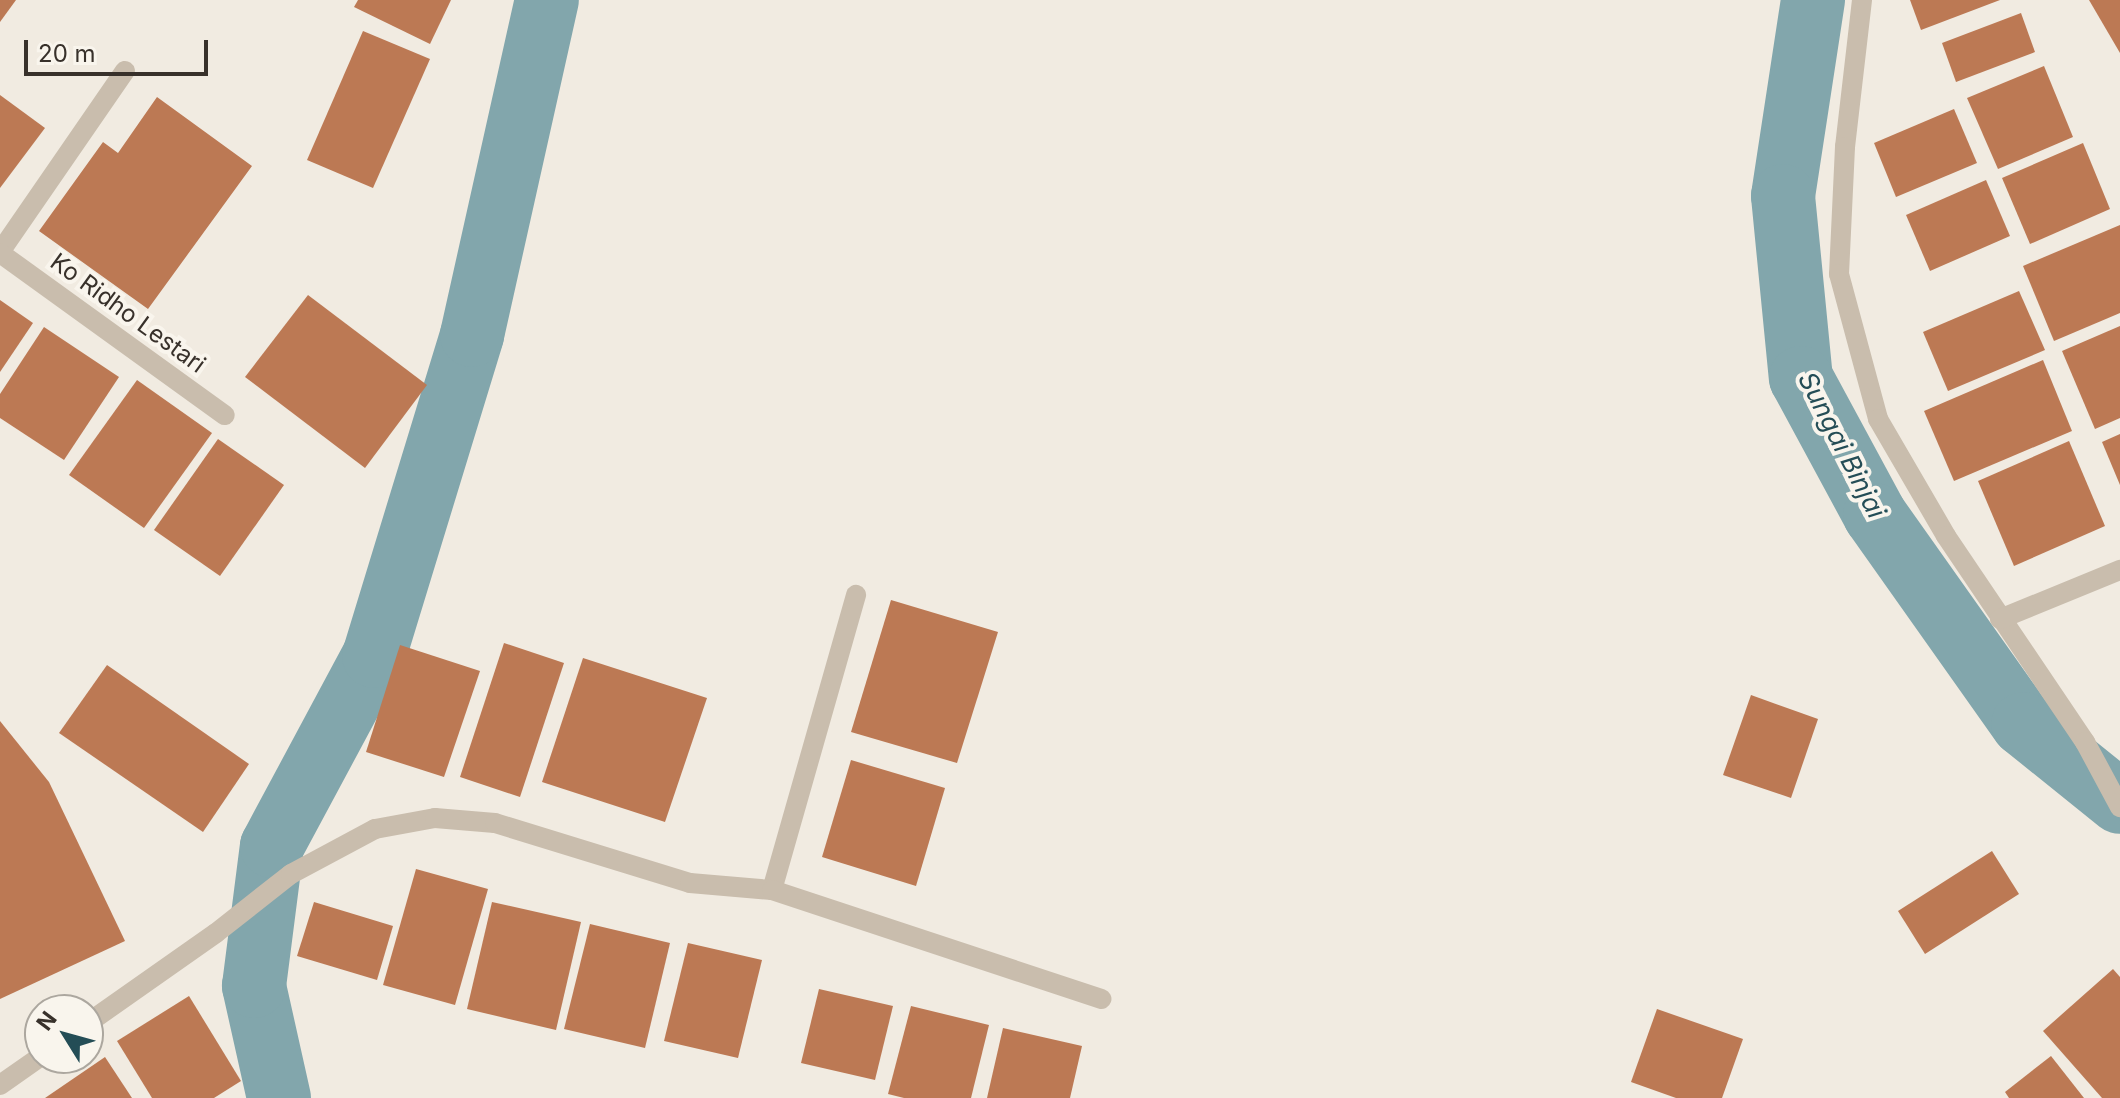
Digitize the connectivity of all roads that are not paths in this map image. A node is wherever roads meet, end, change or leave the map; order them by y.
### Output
1 (1862, 0) edge
2 (125, 71) dead end
3 (0, 252) edge
4 (225, 415) dead end
5 (2120, 570) edge
6 (856, 595) dead end
7 (2000, 619) junction
8 (2120, 807) edge
9 (772, 890) junction
10 (1101, 999) dead end
11 (104, 1012) edge
12 (24, 1068) edge
13 (0, 1085) edge

1 - 7 street
2 - 3 street
3 - 4 street, Ko Ridho Lestari
5 - 7 street
6 - 9 street
7 - 8 street
9 - 10 street
9 - 11 street
12 - 13 street

